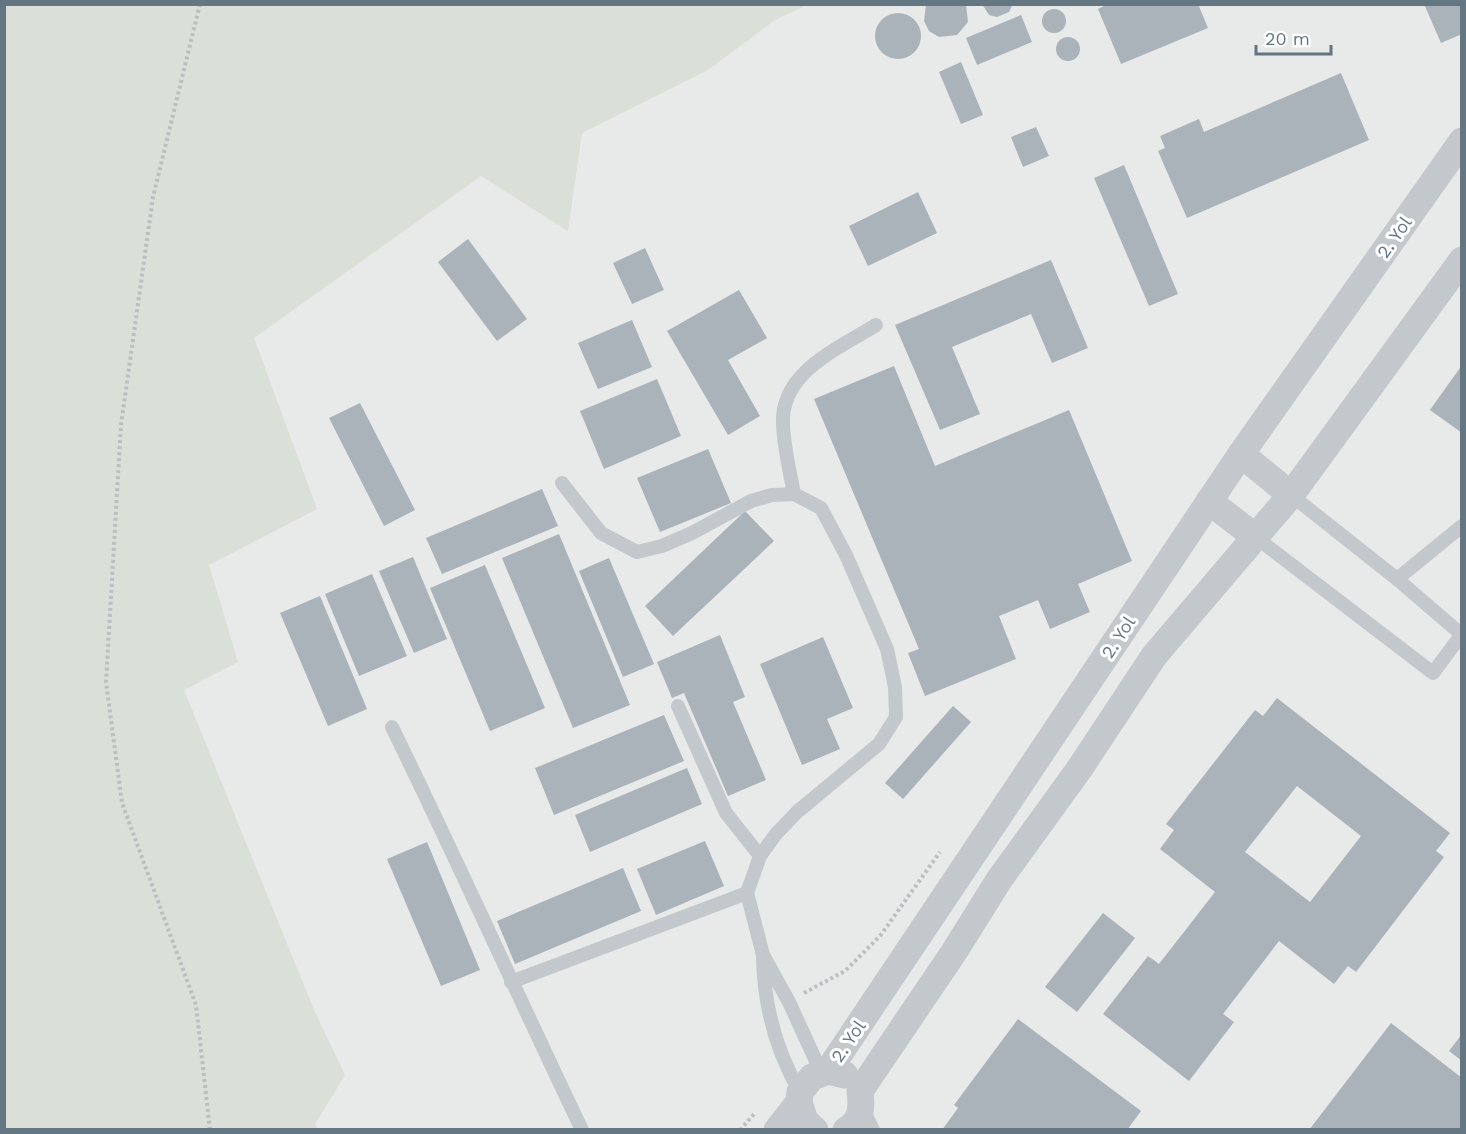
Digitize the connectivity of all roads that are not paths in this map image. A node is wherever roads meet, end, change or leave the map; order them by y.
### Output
1 (1461, 141) edge
2 (1461, 260) edge
3 (876, 325) dead end
4 (1241, 454) junction
5 (562, 483) dead end
6 (794, 494) junction
7 (1291, 495) junction
8 (1209, 501) junction
9 (1461, 526) edge
10 (1254, 536) junction
11 (1397, 579) junction
12 (1461, 634) edge
13 (678, 706) dead end
14 (392, 727) dead end
15 (760, 856) junction
16 (747, 893) junction
17 (763, 955) junction
18 (511, 982) junction
19 (824, 1071) junction
20 (800, 1097) junction
21 (865, 1109) edge
22 (582, 1130) edge
23 (777, 1130) edge
24 (815, 1130) edge
25 (846, 1130) edge

1 - 4 street, 2. Yol
2 - 7 street, 2. Yol
3 - 6 lane
4 - 7 street
4 - 8 street, 2. Yol
5 - 6 lane
6 - 15 lane
7 - 10 street, 2. Yol
7 - 11 lane
8 - 10 street
8 - 19 street, 2. Yol
9 - 11 lane
10 - 12 lane
10 - 21 street, 2. Yol
11 - 12 lane
13 - 15 lane
14 - 18 lane
15 - 16 lane
16 - 17 lane
16 - 18 lane
17 - 19 lane
17 - 20 lane
18 - 22 lane
19 - 20 street, 2. Yol
19 - 21 street
20 - 23 street, 2. Yol
20 - 24 street
21 - 25 street, 2. Yol

